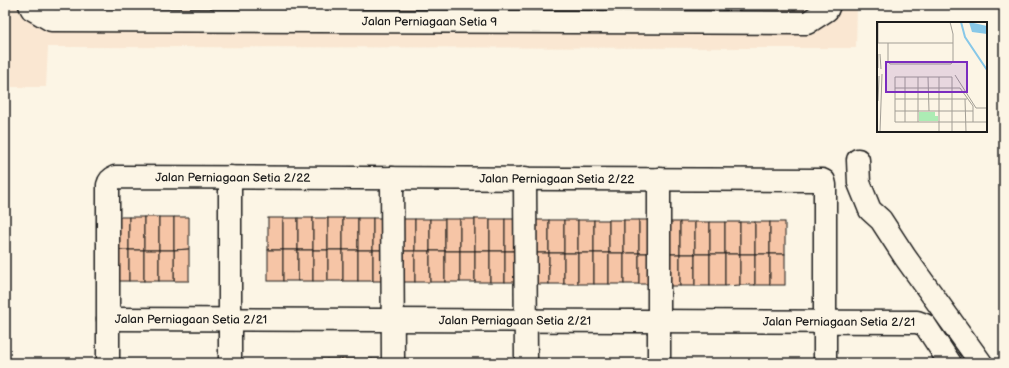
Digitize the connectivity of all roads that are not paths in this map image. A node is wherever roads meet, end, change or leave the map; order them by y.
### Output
1 (31, 7) edge
2 (828, 8) edge
3 (858, 160) dead end
4 (230, 177) junction
5 (392, 178) junction
6 (525, 178) junction
7 (659, 179) junction
8 (108, 319) junction
9 (230, 320) junction
10 (393, 320) junction
11 (526, 321) junction
12 (659, 321) junction
13 (825, 322) junction
14 (108, 363) edge
15 (230, 363) edge
16 (393, 363) edge
17 (526, 363) edge
18 (659, 363) edge
19 (825, 363) edge
20 (950, 363) edge
21 (981, 363) edge

1 - 2 street, Jalan Perniagaan Setia 9
3 - 21 street
4 - 5 street, Jalan Perniagaan Setia 2/22
4 - 8 street, Jalan Perniagaan Setia 2/22
4 - 9 street
5 - 6 street, Jalan Perniagaan Setia 2/22
5 - 10 street
6 - 7 street, Jalan Perniagaan Setia 2/22
6 - 11 street
7 - 12 street
7 - 13 street, Jalan Perniagaan Setia 2/22
8 - 9 street, Jalan Perniagaan Setia 2/21
8 - 14 street
9 - 10 street, Jalan Perniagaan Setia 2/21
9 - 15 street
10 - 11 street, Jalan Perniagaan Setia 2/21
10 - 16 street
11 - 12 street, Jalan Perniagaan Setia 2/21
11 - 17 street
12 - 13 street, Jalan Perniagaan Setia 2/21
12 - 18 street
13 - 19 street, Jalan Perniagaan Setia 2/22
13 - 20 street, Jalan Perniagaan Setia 2/21

